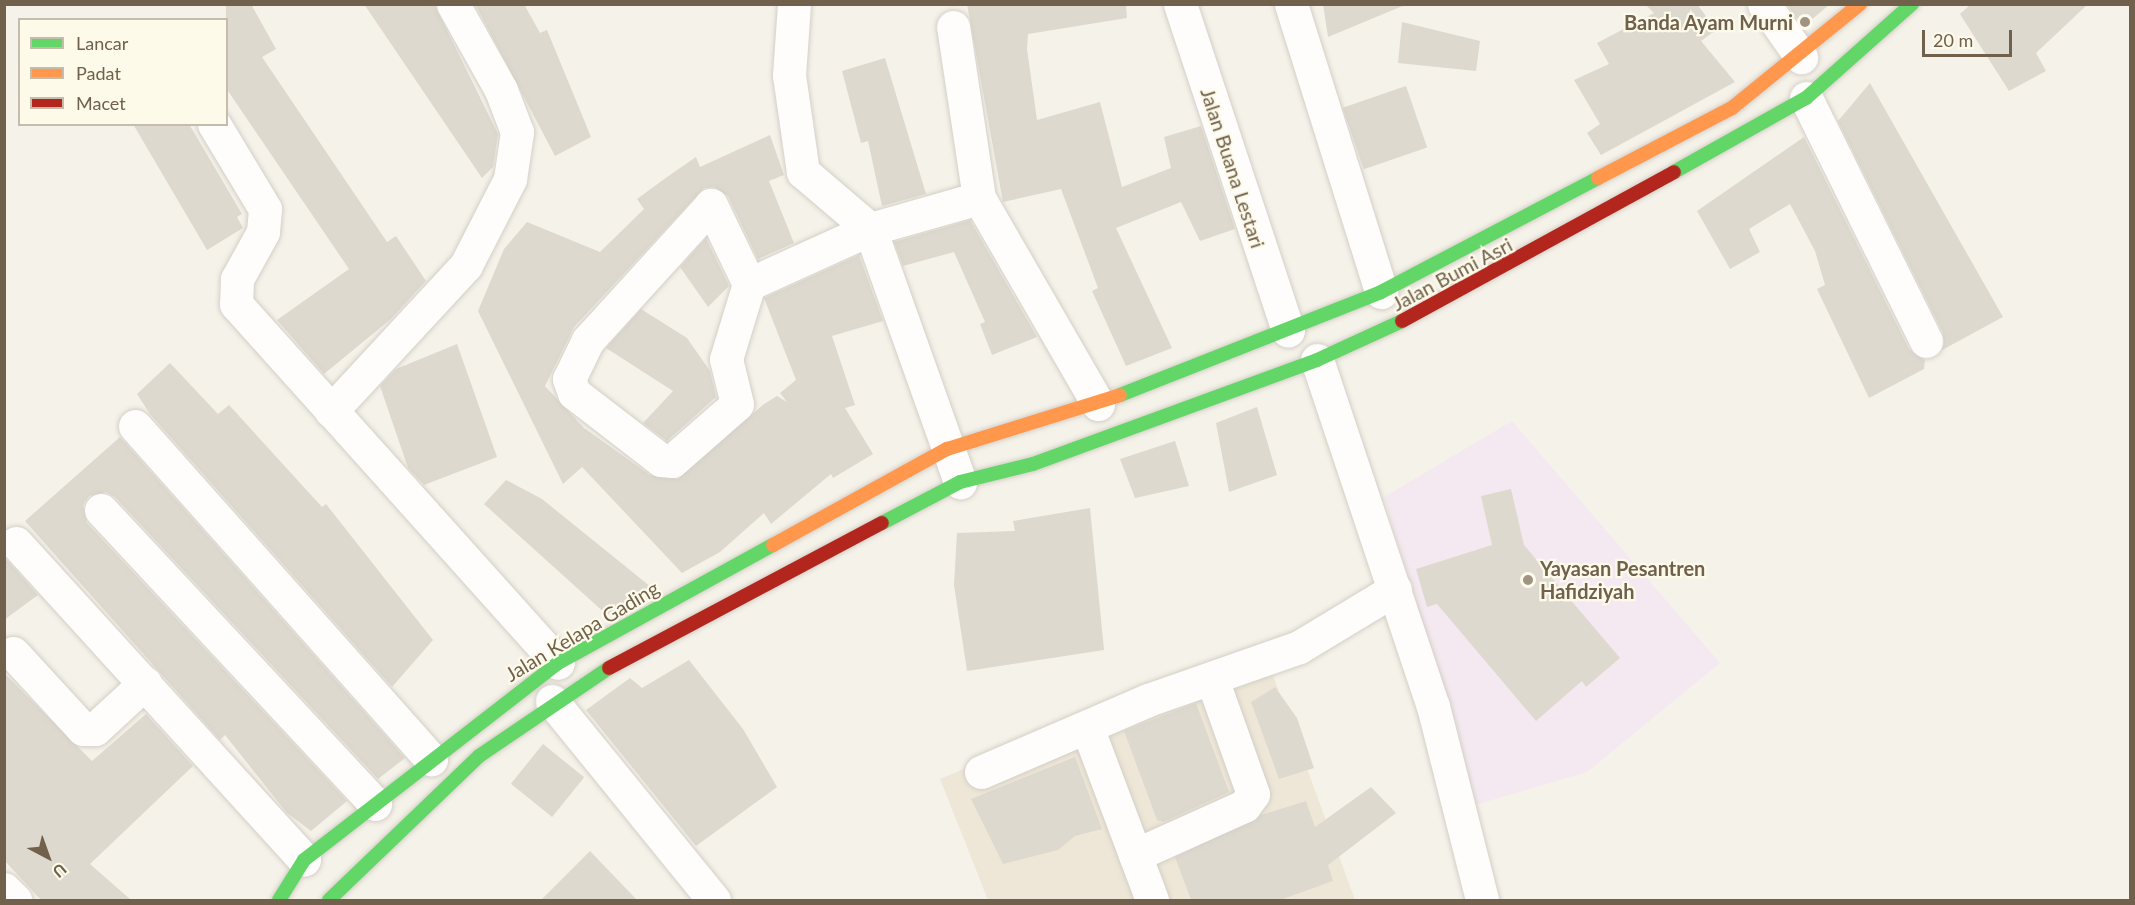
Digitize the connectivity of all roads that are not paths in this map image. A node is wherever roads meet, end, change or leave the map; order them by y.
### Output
1 (453, 4) edge
2 (794, 4) edge
3 (1180, 4) edge
4 (1291, 4) edge
5 (1764, 4) edge
6 (1860, 4) edge
7 (1912, 4) edge
8 (953, 27) dead end
9 (1801, 57) junction
10 (1806, 98) junction
11 (1706, 124) junction
12 (215, 126) edge
13 (1722, 150) junction
14 (979, 198) junction
15 (870, 229) junction
16 (749, 284) junction
17 (1381, 292) junction
18 (1288, 331) junction
19 (1926, 341) dead end
20 (1317, 360) junction
21 (1098, 404) junction
22 (331, 411) junction
23 (135, 426) dead end
24 (947, 449) junction
25 (960, 482) junction
26 (101, 510) dead end
27 (16, 543) dead end
28 (1395, 589) junction
29 (14, 653) dead end
30 (558, 663) junction
31 (1212, 680) junction
32 (145, 683) junction
33 (552, 701) junction
34 (1087, 727) junction
35 (431, 759) junction
36 (981, 772) dead end
37 (375, 804) junction
38 (1135, 855) junction
39 (304, 860) junction
40 (4, 889) edge
41 (15, 900) edge
42 (279, 900) edge
43 (329, 900) edge
44 (714, 900) edge
45 (1152, 900) edge
46 (1482, 900) edge

1 - 22 street
2 - 15 street
3 - 18 street, Jalan Buana Lestari
4 - 17 street
5 - 9 street
6 - 9 street, Jalan Bumi Asri
7 - 10 street, Jalan Bumi Asri
8 - 14 street
9 - 11 street, Jalan Bumi Asri
10 - 13 street, Jalan Bumi Asri
10 - 19 street
11 - 13 street
11 - 17 street, Jalan Bumi Asri
12 - 22 street
13 - 20 street, Jalan Bumi Asri
14 - 15 street
14 - 21 street
15 - 16 street
15 - 24 street
16 - 16 street
17 - 18 street, Jalan Bumi Asri
18 - 21 street, Jalan Bumi Asri
20 - 25 street, Jalan Bumi Asri
20 - 28 street
21 - 24 street, Jalan Bumi Asri
22 - 30 street
23 - 35 street
24 - 25 street
24 - 30 street, Jalan Kelapa Gading
25 - 33 street
26 - 37 street
27 - 32 street
28 - 31 street
28 - 46 street
29 - 32 street
30 - 35 street, Jalan Kelapa Gading
31 - 34 street
31 - 38 street
32 - 39 street
33 - 43 street
33 - 44 street
34 - 36 street
34 - 38 street
35 - 37 street, Jalan Kelapa Gading
37 - 39 street, Jalan Kelapa Gading
38 - 45 street
39 - 42 street, Jalan Kelapa Gading
40 - 41 street

